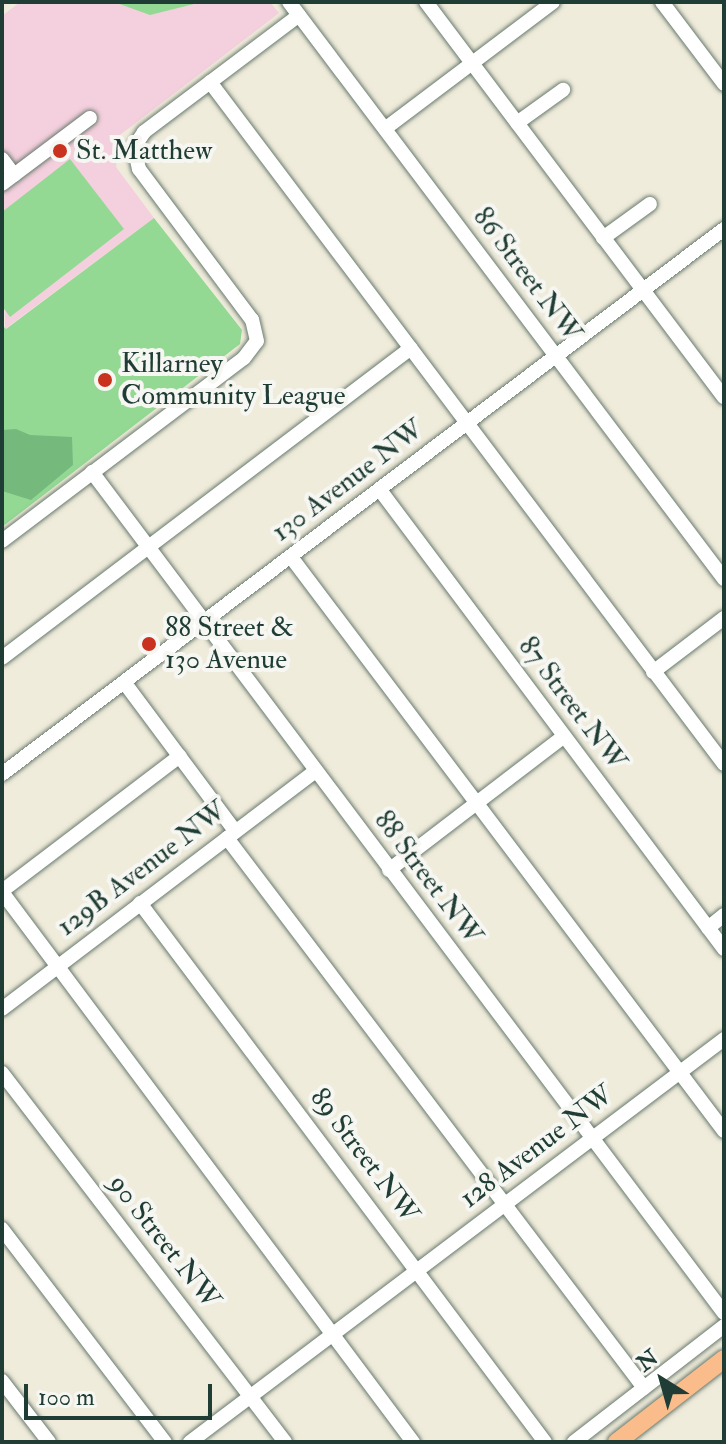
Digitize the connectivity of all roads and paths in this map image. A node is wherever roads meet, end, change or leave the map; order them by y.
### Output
1 (289, 2) edge
2 (426, 2) edge
3 (553, 2) edge
4 (662, 2) edge
5 (299, 15) junction
6 (472, 63) junction
7 (210, 82) junction
8 (724, 84) edge
9 (563, 90) dead end
10 (90, 118) dead end
11 (517, 123) junction
12 (386, 128) junction
13 (2, 159) edge
14 (8, 179) edge
15 (650, 204) dead end
16 (724, 229) edge
17 (603, 238) junction
18 (643, 291) junction
19 (411, 348) junction
20 (555, 356) junction
21 (724, 397) edge
22 (467, 424) junction
23 (92, 472) junction
24 (380, 490) junction
25 (2, 541) edge
26 (148, 548) junction
27 (291, 557) junction
28 (724, 579) edge
29 (724, 618) edge
30 (204, 623) junction
31 (2, 658) edge
32 (653, 672) junction
33 (124, 682) junction
34 (564, 736) junction
35 (180, 756) junction
36 (724, 764) edge
37 (315, 771) junction
38 (2, 774) edge
39 (476, 804) junction
40 (231, 834) junction
41 (389, 870) junction
42 (2, 892) edge
43 (140, 903) junction
44 (724, 915) edge
45 (708, 928) junction
46 (724, 949) edge
47 (55, 966) junction
48 (2, 1009) edge
49 (724, 1039) edge
50 (680, 1072) junction
51 (2, 1073) edge
52 (724, 1131) edge
53 (592, 1138) junction
54 (503, 1205) junction
55 (2, 1229) edge
56 (418, 1270) junction
57 (724, 1313) edge
58 (724, 1326) edge
59 (330, 1336) junction
60 (724, 1359) edge
61 (2, 1381) edge
62 (644, 1388) junction
63 (251, 1396) junction
64 (49, 1442) edge
65 (165, 1442) edge
66 (190, 1442) edge
67 (285, 1442) edge
68 (413, 1442) edge
69 (545, 1442) edge
70 (574, 1442) edge
71 (617, 1442) edge

1 - 5 street, 86 Street NW
2 - 6 street
3 - 6 street
4 - 8 street
5 - 7 street
5 - 12 street, 86 Street NW
6 - 11 street
6 - 12 street
7 - 19 street
7 - 23 street
9 - 11 street
10 - 14 street
11 - 17 street
12 - 20 street, 86 Street NW
13 - 14 street
15 - 17 street
16 - 18 street, 130 Avenue NW
17 - 18 street
18 - 20 street, 130 Avenue NW
18 - 21 street
19 - 22 street
19 - 26 street
20 - 22 street, 130 Avenue NW
20 - 28 street, 86 Street NW
22 - 24 street, 130 Avenue NW
22 - 32 street
23 - 25 street
23 - 26 street, 88 Street NW
24 - 27 street, 130 Avenue NW
24 - 34 street, 87 Street NW
26 - 30 street, 88 Street NW
26 - 31 street
27 - 30 street, 130 Avenue NW
27 - 39 street
29 - 32 street
30 - 33 street, 130 Avenue NW
30 - 37 street, 88 Street NW
32 - 36 street
33 - 35 street
33 - 38 street, 130 Avenue NW
34 - 39 street
34 - 45 street, 87 Street NW
35 - 40 street
35 - 42 street
37 - 40 street, 129B Avenue NW
37 - 41 street, 88 Street NW
39 - 41 street
39 - 50 street
40 - 43 street, 129B Avenue NW
40 - 54 street
41 - 53 street, 88 Street NW
42 - 47 street
43 - 47 street, 129B Avenue NW
43 - 56 street, 89 Street NW
44 - 45 street
45 - 46 street, 87 Street NW
47 - 48 street, 129B Avenue NW
47 - 59 street
49 - 50 street, 128 Avenue NW
50 - 52 street
50 - 53 street, 128 Avenue NW
51 - 63 street, 90 Street NW
53 - 54 street, 128 Avenue NW
53 - 57 street, 88 Street NW
54 - 56 street, 128 Avenue NW
54 - 62 street
55 - 65 street
56 - 59 street, 128 Avenue NW
56 - 69 street, 89 Street NW
58 - 62 street
59 - 63 street, 128 Avenue NW
59 - 68 street
60 - 71 main road
61 - 64 street
62 - 70 street
63 - 66 street, 128 Avenue NW
63 - 67 street, 90 Street NW

